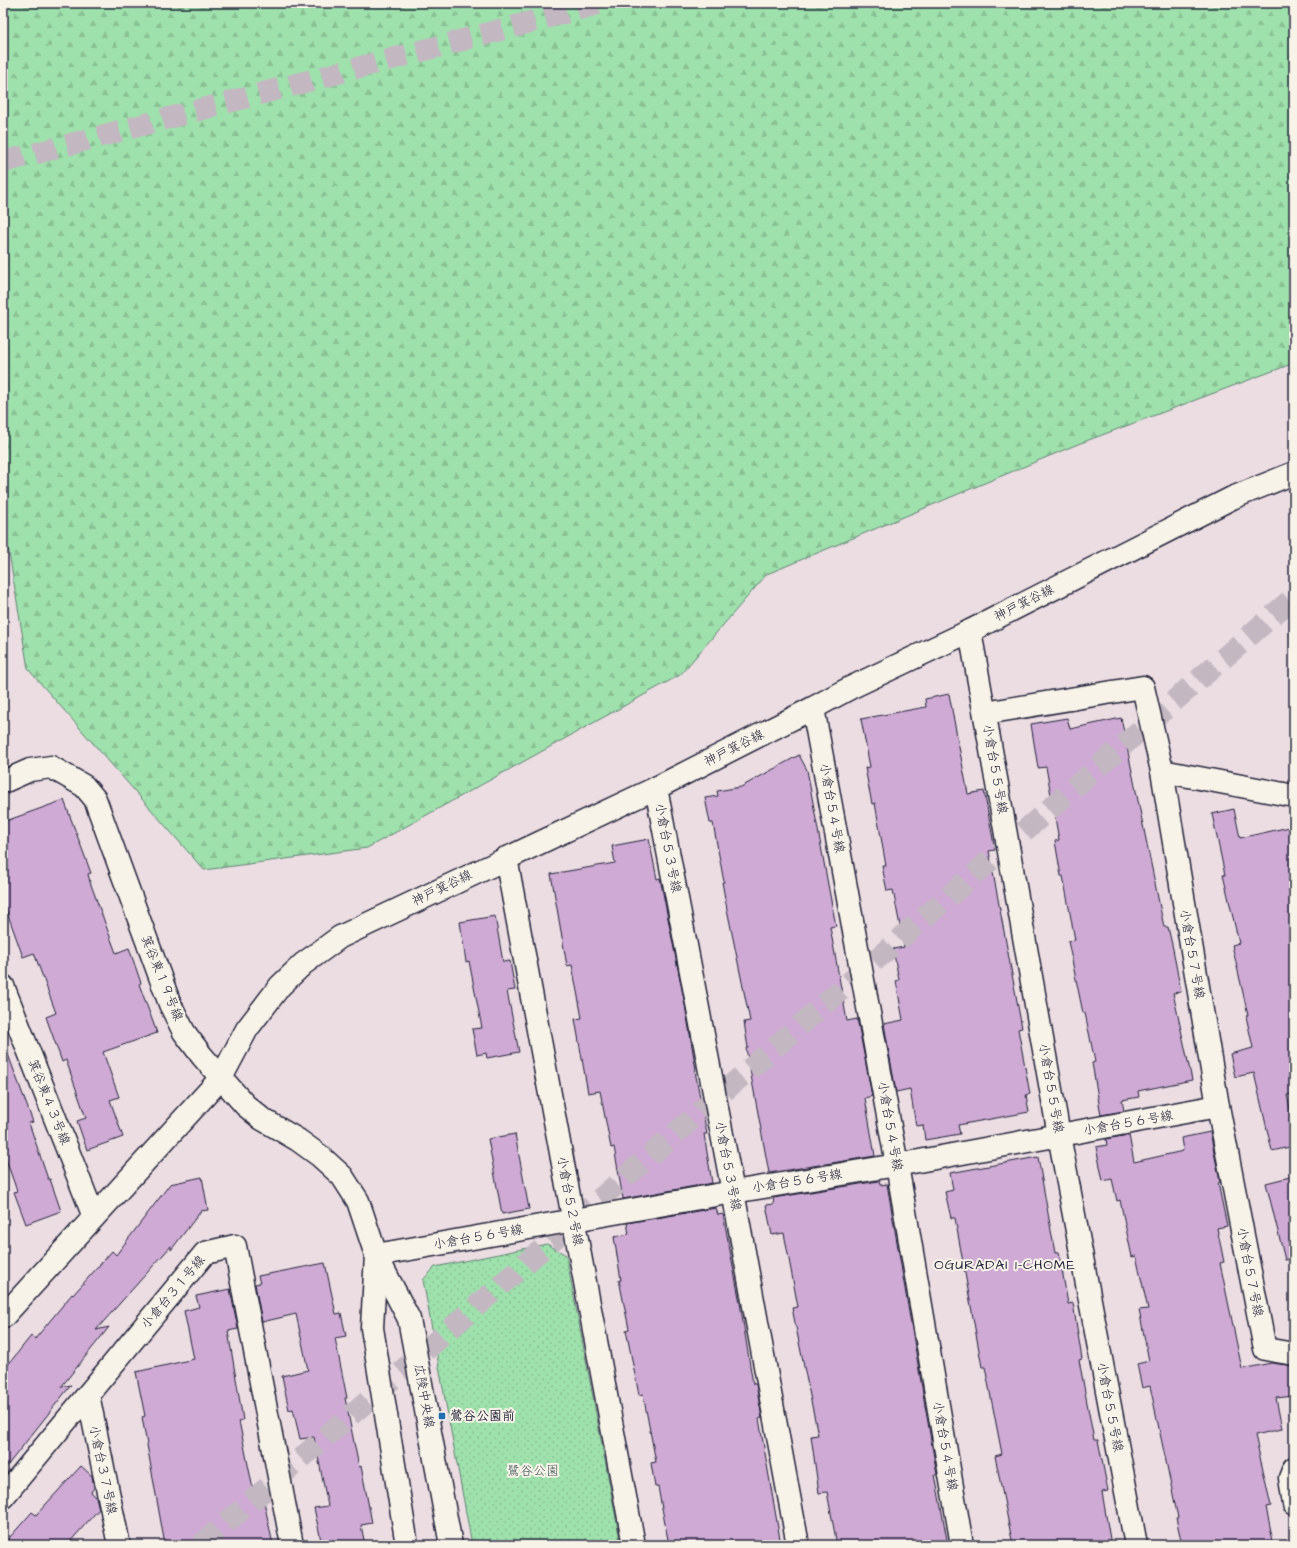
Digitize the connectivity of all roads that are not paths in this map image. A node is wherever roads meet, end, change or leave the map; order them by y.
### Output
1 (1294, 473) edge
2 (970, 631) junction
3 (813, 708) junction
4 (985, 713) junction
5 (1162, 771) junction
6 (3, 782) edge
7 (656, 788) junction
8 (1294, 796) edge
9 (506, 858) junction
10 (3, 986) edge
11 (221, 1078) junction
12 (1218, 1106) junction
13 (1059, 1135) junction
14 (898, 1165) junction
15 (734, 1192) junction
16 (94, 1217) junction
17 (574, 1219) junction
18 (376, 1255) junction
19 (3, 1317) edge
20 (1294, 1354) edge
21 (88, 1395) junction
22 (1294, 1468) edge
23 (3, 1497) edge
24 (1294, 1504) edge
25 (118, 1545) edge
26 (292, 1545) edge
27 (407, 1545) edge
28 (451, 1545) edge
29 (634, 1545) edge
30 (798, 1545) edge
31 (962, 1545) edge
32 (1136, 1545) edge

1 - 2 street, 神戸箕谷線
2 - 3 street, 神戸箕谷線
2 - 4 street, 小倉台５５号線
3 - 7 street, 神戸箕谷線
3 - 14 street, 小倉台５４号線
4 - 5 street, 小倉台５７号線
4 - 13 street, 小倉台５５号線
5 - 8 street
5 - 12 street, 小倉台５７号線
6 - 11 street, 箕谷東１９号線
7 - 9 street, 神戸箕谷線
7 - 15 street, 小倉台５３号線
9 - 11 street, 神戸箕谷線
9 - 17 street, 小倉台５２号線
10 - 16 street, 箕谷東４３号線
11 - 16 street
11 - 18 street, 広陵中央線
12 - 13 street, 小倉台５６号線
12 - 20 street, 小倉台５７号線
13 - 14 street, 小倉台５６号線
13 - 32 street, 小倉台５５号線
14 - 15 street, 小倉台５６号線
14 - 31 street, 小倉台５４号線
15 - 17 street, 小倉台５６号線
15 - 30 street, 小倉台５３号線
16 - 19 street
17 - 18 street, 小倉台５６号線
17 - 29 street, 小倉台５２号線
18 - 27 street, 広陵中央線
18 - 28 street, 広陵中央線
21 - 23 street, 小倉台３１号線
21 - 25 street, 小倉台３７号線
21 - 26 street, 小倉台３１号線
22 - 24 street

